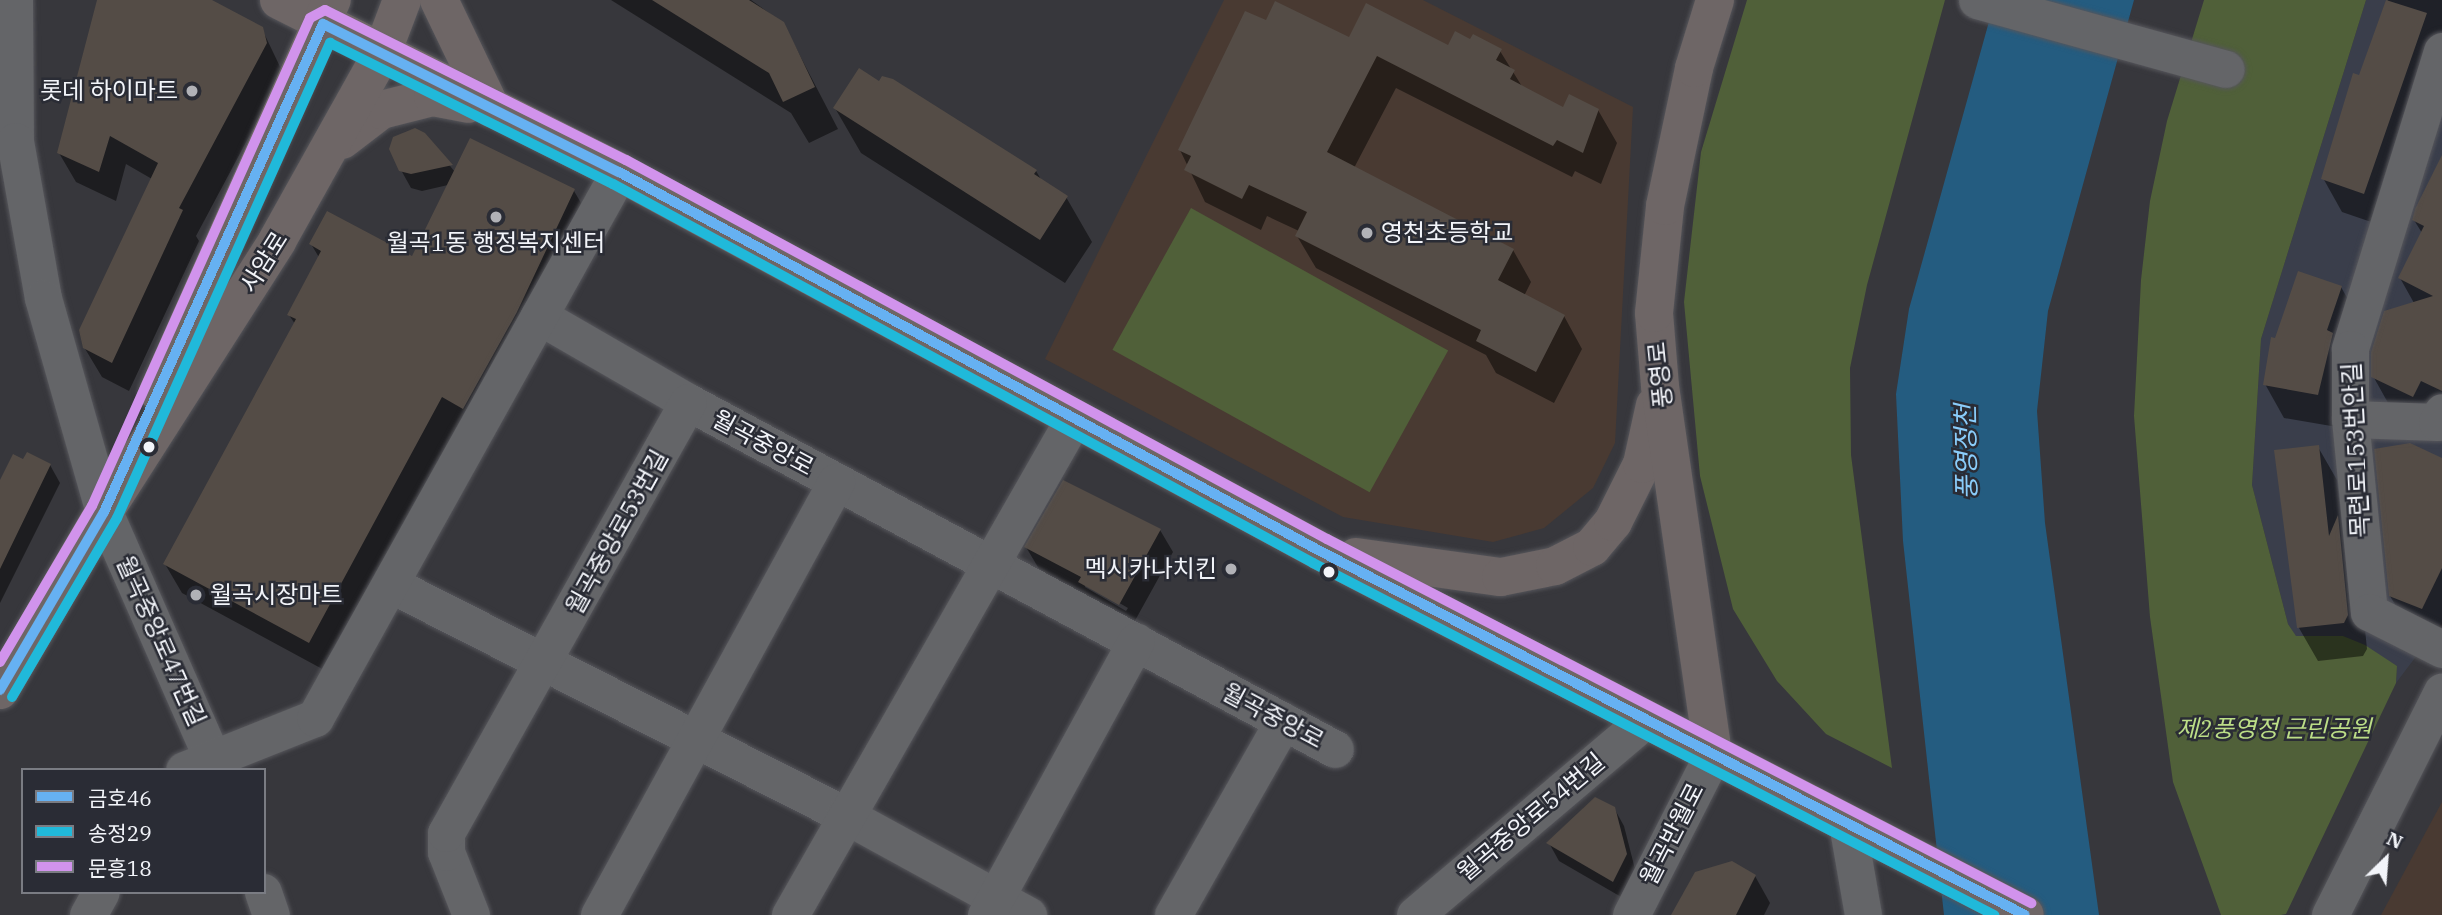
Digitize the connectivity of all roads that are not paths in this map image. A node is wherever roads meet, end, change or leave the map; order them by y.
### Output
1 (13, 0) edge
2 (279, 0) edge
3 (402, 0) edge
4 (439, 0) edge
5 (1715, 0) edge
6 (1978, 0) edge
7 (328, 12) edge
8 (2442, 51) edge
9 (382, 53) junction
10 (2226, 69) dead end
11 (491, 108) junction
12 (328, 150) junction
13 (2428, 150) edge
14 (619, 172) junction
15 (15, 227) edge
16 (539, 316) junction
17 (1660, 386) junction
18 (688, 402) junction
19 (2442, 412) edge
20 (1074, 418) junction
21 (2350, 419) junction
22 (836, 482) junction
23 (104, 512) junction
24 (1320, 551) junction
25 (989, 564) junction
26 (392, 585) junction
27 (1136, 641) junction
28 (2442, 649) edge
29 (545, 663) junction
30 (0, 690) edge
31 (2442, 691) edge
32 (1646, 719) junction
33 (1283, 721) junction
34 (692, 738) junction
35 (1335, 749) dead end
36 (1713, 754) junction
37 (205, 766) edge
38 (845, 816) junction
39 (1862, 832) junction
40 (100, 894) edge
41 (264, 894) edge
42 (990, 906) edge
43 (88, 915) edge
44 (271, 915) edge
45 (471, 915) edge
46 (599, 915) edge
47 (790, 915) edge
48 (1028, 915) edge
49 (1173, 915) edge
50 (1415, 915) edge
51 (1631, 915) edge
52 (1863, 915) edge
53 (2025, 915) edge
54 (2330, 915) edge

1 - 15 street, 월곡중앙로47번길
2 - 7 main road
3 - 9 main road, 사암로
4 - 11 main road
5 - 17 main road, 풍영로
6 - 10 street
7 - 9 main road
7 - 23 main road, 사암로
8 - 13 street, 목련로153번안길
9 - 11 main road
9 - 12 main road, 사암로
11 - 12 main road
11 - 14 main road
12 - 23 main road, 사암로
13 - 21 street, 목련로153번안길
14 - 16 street
14 - 20 main road
15 - 23 street, 월곡중앙로47번길
16 - 18 street, 월곡중앙로
16 - 26 street
17 - 24 main road
17 - 36 main road, 풍영로
18 - 22 street, 월곡중앙로
18 - 29 street, 월곡중앙로53번길
19 - 21 street
20 - 24 main road
20 - 25 street
21 - 28 street, 목련로153번안길
22 - 25 street, 월곡중앙로
22 - 34 street
23 - 30 main road, 사암로
23 - 37 street, 월곡중앙로47번길
24 - 32 main road
25 - 27 street, 월곡중앙로
25 - 38 street
26 - 29 street
26 - 37 street
27 - 33 street, 월곡중앙로
27 - 42 street
29 - 34 street
29 - 45 street
31 - 54 street
32 - 36 main road
32 - 50 street, 월곡중앙로54번길
33 - 35 street, 월곡중앙로
33 - 49 street
34 - 38 street
34 - 46 street
36 - 39 main road
36 - 51 street, 월곡반월로
38 - 42 street
38 - 47 street
39 - 52 street
39 - 53 main road
40 - 43 street
41 - 44 street
42 - 48 street

